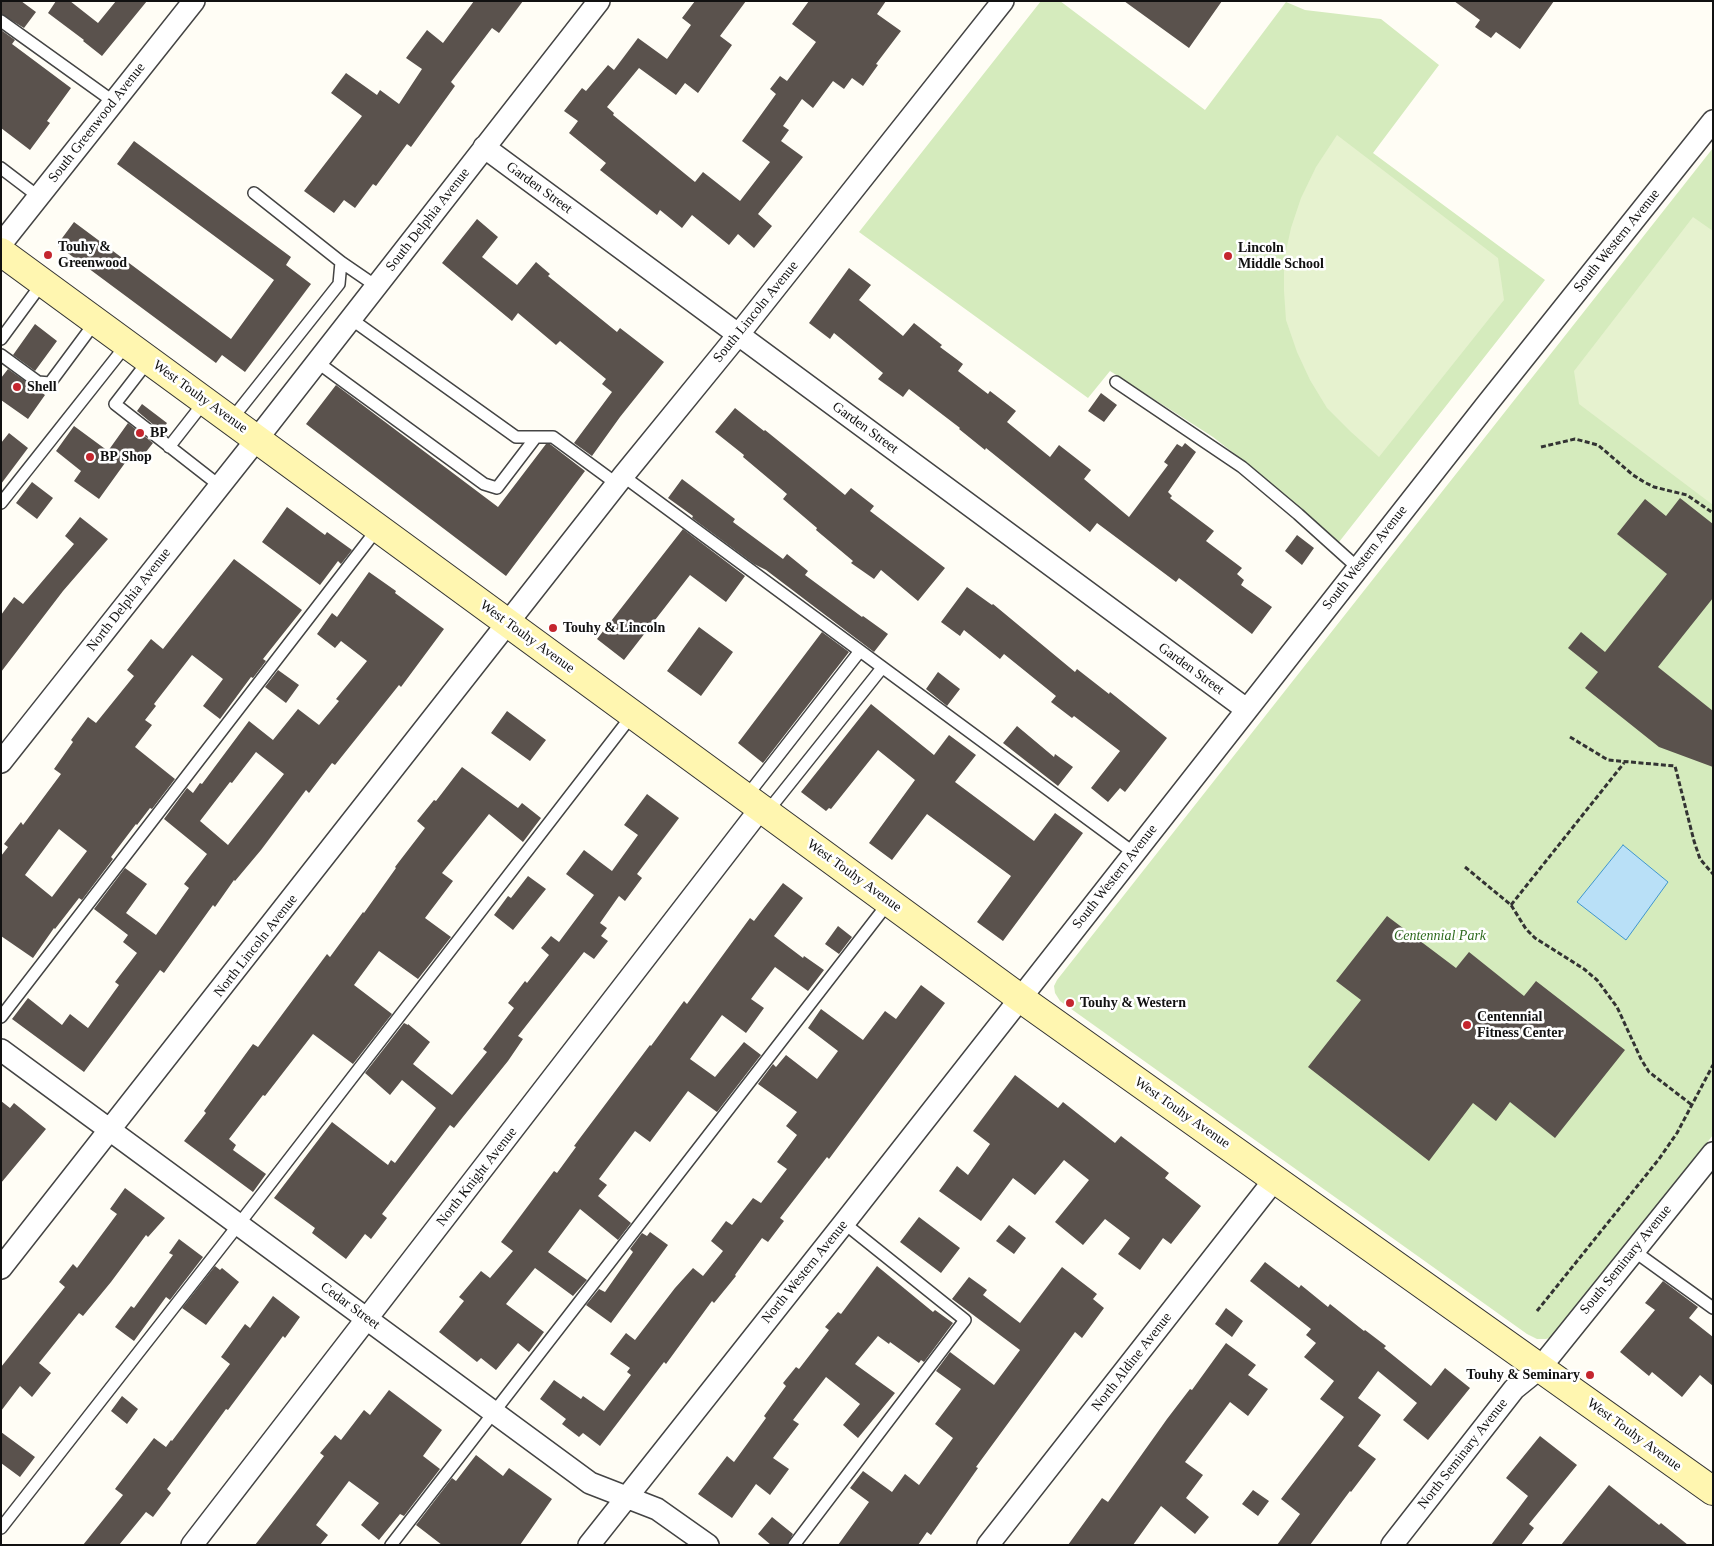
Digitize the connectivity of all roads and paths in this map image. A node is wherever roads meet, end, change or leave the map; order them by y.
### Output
1 (194, 1) edge
2 (600, 1) edge
3 (1003, 1) edge
4 (1, 21) edge
5 (114, 102) junction
6 (1713, 121) edge
7 (484, 147) junction
8 (1, 168) edge
9 (254, 194) dead end
10 (39, 197) junction
11 (1, 244) edge
12 (1, 252) edge
13 (342, 262) junction
14 (43, 282) junction
15 (376, 286) junction
16 (351, 319) junction
17 (96, 321) junction
18 (738, 335) junction
19 (1, 339) edge
20 (127, 344) junction
21 (1, 355) edge
22 (150, 360) junction
23 (317, 362) junction
24 (1116, 382) dead end
25 (205, 400) junction
26 (231, 420) junction
27 (536, 437) junction
28 (257, 439) junction
29 (169, 446) junction
30 (1540, 447) dead end
31 (620, 480) junction
32 (220, 486) junction
33 (1, 502) edge
34 (1713, 512) edge
35 (378, 528) junction
36 (1358, 568) junction
37 (509, 623) junction
38 (860, 651) junction
39 (882, 668) junction
40 (1246, 710) junction
41 (632, 714) junction
42 (1570, 737) dead end
43 (1, 762) edge
44 (1625, 763) junction
45 (758, 806) junction
46 (1134, 853) junction
47 (1465, 867) dead end
48 (1713, 874) edge
49 (889, 902) junction
50 (1511, 905) junction
51 (1020, 998) junction
52 (1, 1017) edge
53 (1, 1050) edge
54 (1713, 1065) edge
55 (1692, 1105) junction
56 (111, 1130) junction
57 (1713, 1153) edge
58 (1275, 1179) junction
59 (238, 1224) junction
60 (844, 1224) junction
61 (1634, 1251) junction
62 (1, 1268) edge
63 (1713, 1308) edge
64 (1537, 1311) dead end
65 (368, 1319) junction
66 (1540, 1368) junction
67 (494, 1413) junction
68 (1713, 1491) edge
69 (626, 1496) junction
70 (1, 1528) edge
71 (192, 1545) edge
72 (391, 1545) edge
73 (589, 1545) edge
74 (708, 1545) edge
75 (794, 1545) edge
76 (988, 1545) edge
77 (1392, 1545) edge

1 - 5 street, South Greenwood Avenue
2 - 7 street, South Delphia Avenue
3 - 18 street, South Lincoln Avenue
4 - 5 lane
5 - 10 street, South Greenwood Avenue
6 - 36 street, South Western Avenue
7 - 15 street, South Delphia Avenue
7 - 18 street, Garden Street
8 - 10 lane
9 - 13 lane
10 - 11 street, South Greenwood Avenue
12 - 14 main road, West Touhy Avenue
13 - 15 lane
13 - 26 lane
14 - 17 main road, West Touhy Avenue
14 - 19 lane
15 - 16 street, South Delphia Avenue
16 - 23 street, South Delphia Avenue
16 - 27 lane
17 - 20 main road, West Touhy Avenue
17 - 21 lane
18 - 31 street, South Lincoln Avenue
18 - 40 street, Garden Street
20 - 22 main road, West Touhy Avenue
20 - 33 lane
22 - 25 main road, West Touhy Avenue
22 - 29 lane
23 - 27 lane
23 - 28 street, South Delphia Avenue
24 - 36 lane
25 - 26 main road, West Touhy Avenue
25 - 29 lane
26 - 28 main road, West Touhy Avenue
27 - 31 lane
28 - 32 street, North Delphia Avenue
28 - 35 main road, West Touhy Avenue
29 - 32 lane
30 - 34 path
31 - 37 street, South Lincoln Avenue
31 - 38 lane
32 - 43 street, North Delphia Avenue
35 - 37 main road, West Touhy Avenue
35 - 52 lane
36 - 40 street, South Western Avenue
37 - 41 main road, West Touhy Avenue
37 - 56 street, North Lincoln Avenue
38 - 39 lane
38 - 45 lane
39 - 45 lane
39 - 46 lane
40 - 46 street, South Western Avenue
41 - 45 main road, West Touhy Avenue
41 - 59 lane
42 - 44 path
44 - 48 path
44 - 50 path
45 - 49 main road, West Touhy Avenue
45 - 65 street, North Knight Avenue
46 - 51 street, South Western Avenue
47 - 50 path
49 - 51 main road, West Touhy Avenue
49 - 67 lane
50 - 55 path
51 - 58 main road, West Touhy Avenue
51 - 60 street, North Western Avenue
53 - 56 street, Cedar Street
54 - 55 path
55 - 64 path
56 - 59 street, Cedar Street
56 - 62 street, North Lincoln Avenue
57 - 61 street, South Seminary Avenue
58 - 66 main road, West Touhy Avenue
58 - 76 street, North Aldine Avenue
59 - 65 street, Cedar Street
59 - 70 lane
60 - 69 street, North Western Avenue
60 - 75 lane
61 - 63 lane
61 - 66 street, South Seminary Avenue
65 - 67 street, Cedar Street
65 - 71 street, North Knight Avenue
66 - 68 main road, West Touhy Avenue
66 - 77 street, North Seminary Avenue
67 - 69 street, Cedar Street
67 - 72 lane
69 - 73 street, North Western Avenue
69 - 74 street, Cedar Street

